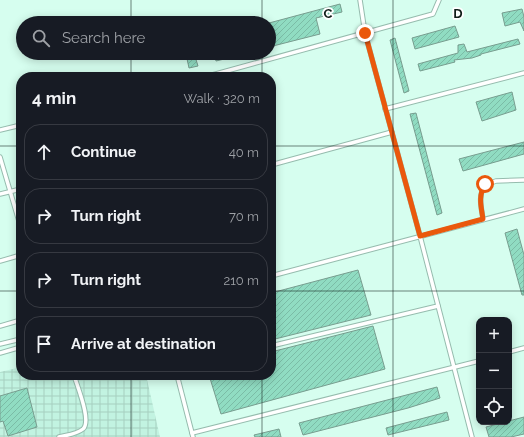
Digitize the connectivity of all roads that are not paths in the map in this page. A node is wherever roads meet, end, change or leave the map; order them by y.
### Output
1 (360, 0) edge
2 (439, 0) edge
3 (365, 33) junction
4 (276, 57) edge
5 (267, 60) edge
6 (223, 72) edge
7 (524, 73) edge
8 (385, 109) junction
9 (16, 126) edge
10 (0, 130) edge
11 (392, 132) junction
12 (0, 156) edge
13 (276, 164) edge
14 (524, 180) edge
15 (16, 190) edge
16 (11, 191) junction
17 (0, 194) edge
18 (524, 208) edge
19 (16, 210) edge
20 (483, 219) junction
21 (420, 236) junction
22 (16, 256) edge
23 (0, 261) edge
24 (276, 275) edge
25 (438, 306) junction
26 (16, 321) edge
27 (0, 326) edge
28 (16, 340) edge
29 (0, 344) edge
30 (276, 345) edge
31 (16, 348) edge
32 (524, 348) edge
33 (512, 351) edge
34 (0, 353) edge
35 (476, 362) edge
36 (454, 367) junction
37 (76, 380) edge
38 (178, 380) edge
39 (193, 435) edge
40 (59, 437) edge
41 (472, 437) edge

1 - 3 lane
2 - 3 lane
3 - 4 lane
3 - 8 lane
5 - 6 lane
7 - 8 lane
8 - 11 lane
9 - 10 lane
11 - 13 lane
11 - 21 lane
12 - 16 lane
14 - 20 lane
15 - 16 lane
16 - 17 lane
16 - 19 lane
18 - 20 lane
20 - 21 lane
21 - 24 lane
21 - 25 lane
22 - 23 lane
25 - 30 lane
25 - 36 lane
26 - 27 lane
28 - 29 lane
31 - 34 lane
32 - 33 lane
35 - 36 lane
36 - 39 lane
36 - 41 lane
37 - 40 lane
38 - 39 lane

